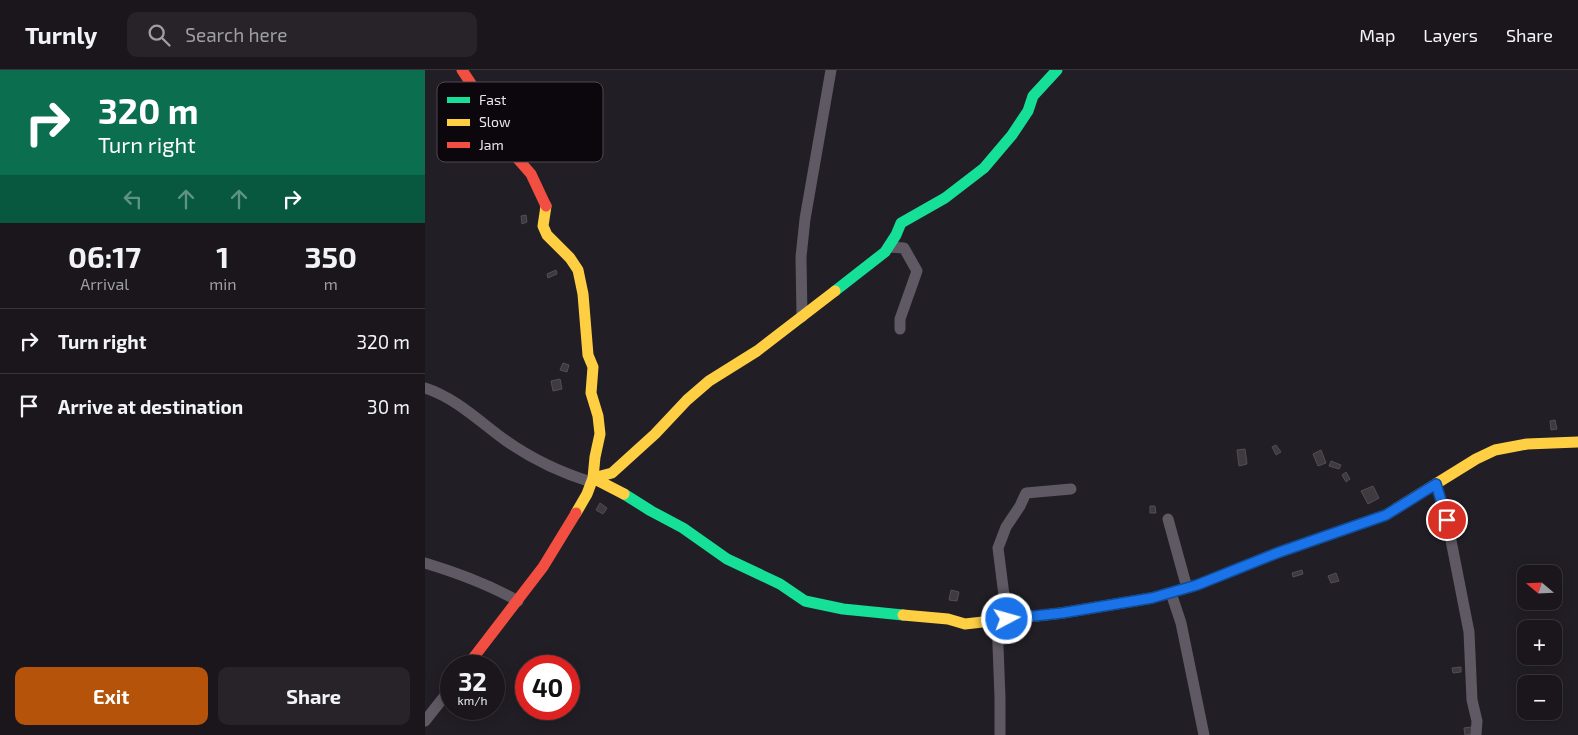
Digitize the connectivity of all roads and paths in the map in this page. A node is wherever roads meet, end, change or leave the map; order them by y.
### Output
1 (462, 70) edge
2 (831, 70) edge
3 (1057, 70) edge
4 (470, 82) edge
5 (520, 162) edge
6 (889, 247) junction
7 (802, 317) junction
8 (900, 329) dead end
9 (425, 388) edge
10 (1578, 442) edge
11 (592, 480) junction
12 (1436, 484) junction
13 (1071, 489) dead end
14 (1168, 519) dead end
15 (425, 563) edge
16 (1187, 588) junction
17 (1171, 593) junction
18 (518, 601) junction
19 (1002, 619) junction
20 (476, 655) edge
21 (440, 702) edge
22 (425, 721) edge
23 (1000, 735) edge
24 (1203, 735) edge
25 (1476, 735) edge

1 - 4 street
2 - 7 street
3 - 6 street
5 - 11 street
6 - 7 street
6 - 8 street
7 - 11 street
9 - 11 street
10 - 12 street
11 - 18 street
11 - 19 street
12 - 16 street
12 - 25 street
13 - 19 street
14 - 16 street
15 - 18 street
16 - 17 street
17 - 19 street
17 - 24 street
18 - 20 street
19 - 23 street
21 - 22 street

